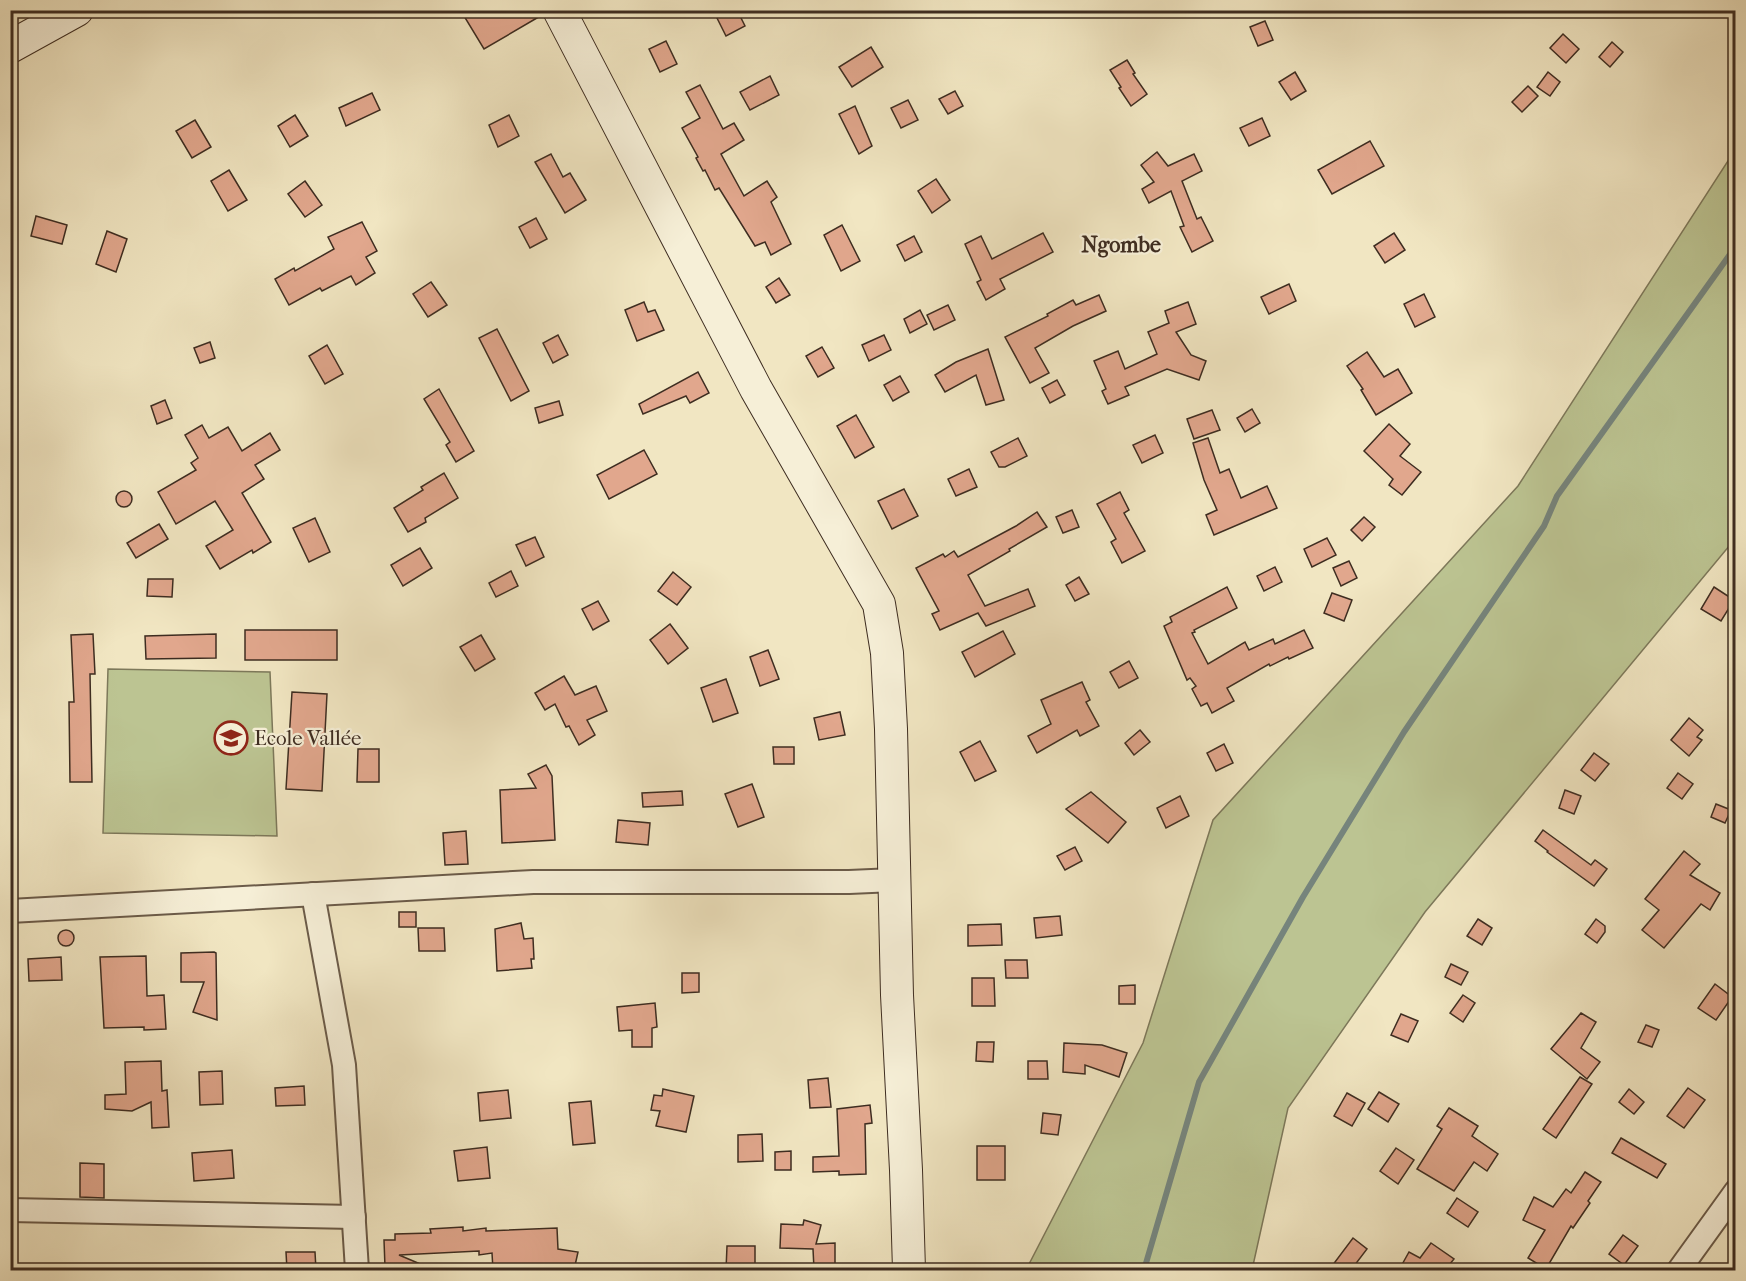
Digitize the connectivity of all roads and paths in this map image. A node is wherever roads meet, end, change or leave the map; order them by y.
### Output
1 (77, 10) edge
2 (559, 10) edge
3 (10, 47) edge
4 (894, 880) junction
5 (313, 894) junction
6 (10, 910) edge
7 (1736, 1191) edge
8 (10, 1210) edge
9 (354, 1217) junction
10 (357, 1270) edge
11 (909, 1270) edge
12 (1679, 1270) edge

1 - 3 street
2 - 4 street
4 - 5 street
4 - 11 street
5 - 6 street
5 - 9 street
7 - 12 street
8 - 9 street
9 - 10 street

